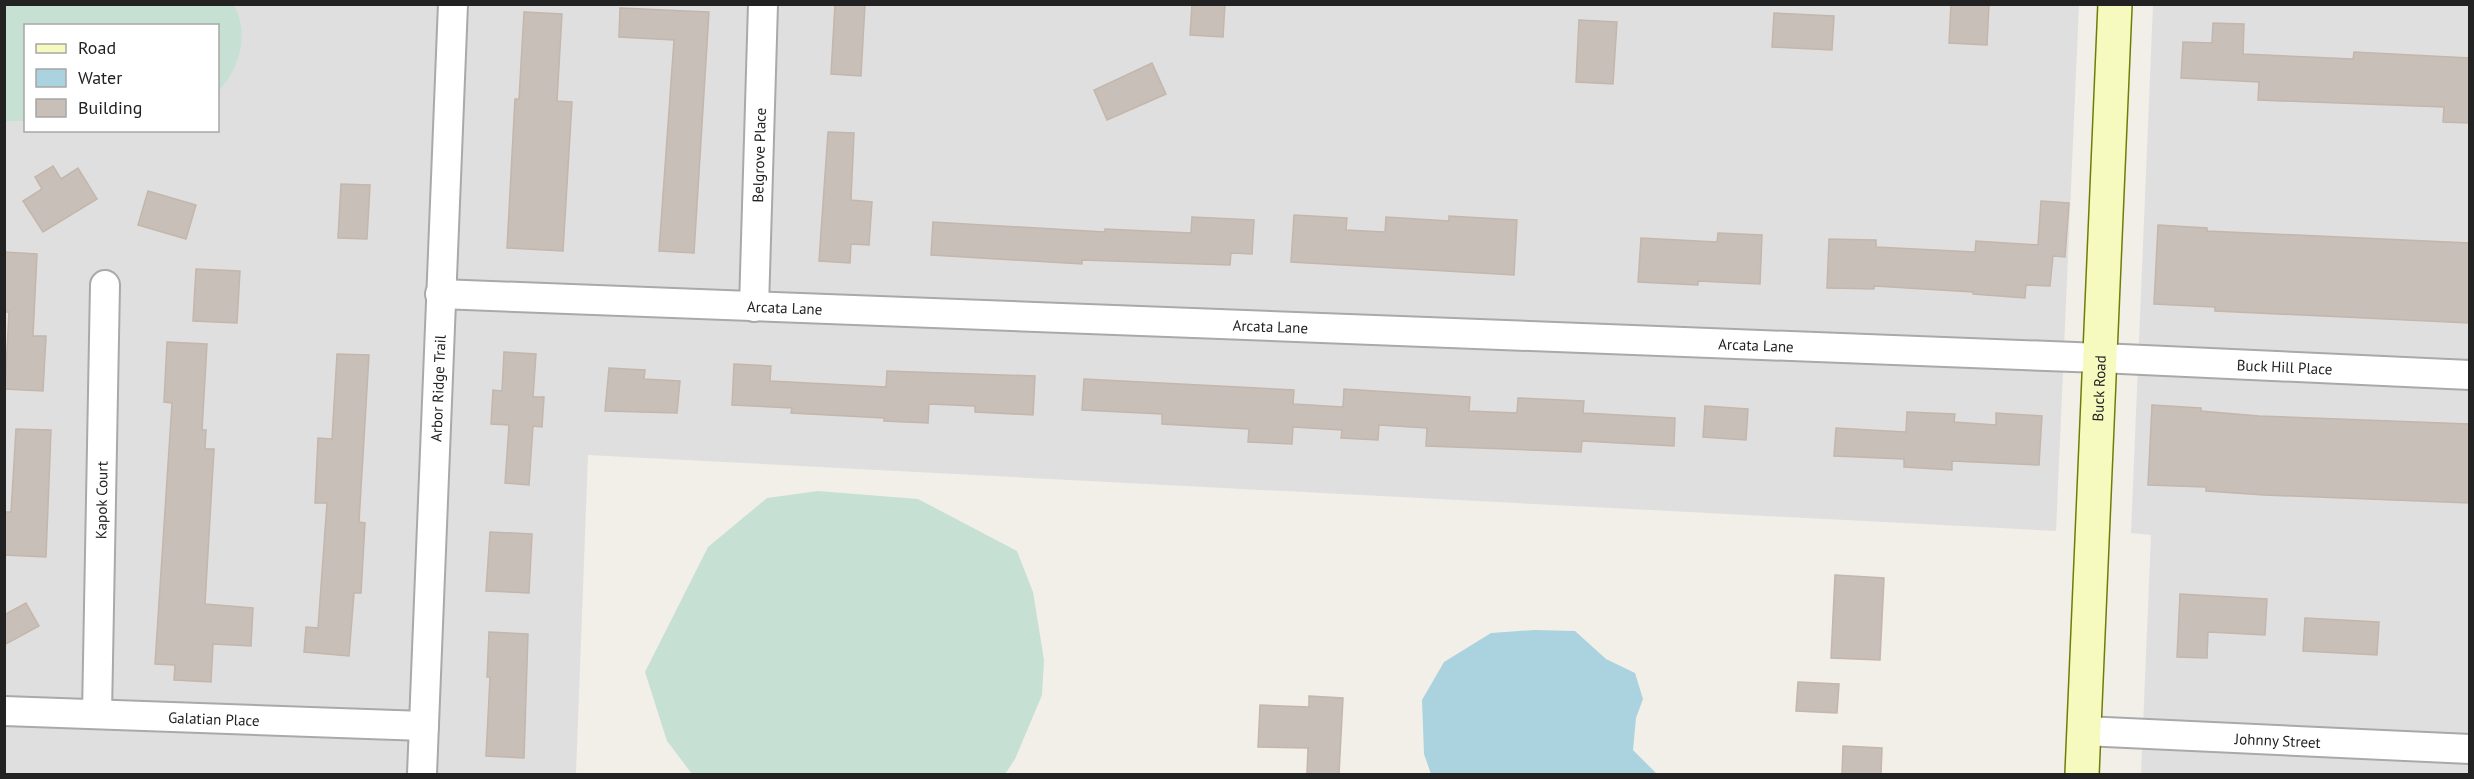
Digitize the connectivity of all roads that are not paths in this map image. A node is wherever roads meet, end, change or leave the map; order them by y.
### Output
1 (453, 4) edge
2 (763, 4) edge
3 (2115, 4) edge
4 (105, 285) dead end
5 (440, 294) junction
6 (754, 307) junction
7 (2100, 358) junction
8 (2469, 375) edge
9 (4, 711) edge
10 (97, 714) junction
11 (424, 726) junction
12 (2084, 731) junction
13 (2469, 749) edge
14 (422, 774) edge
15 (2082, 774) edge

1 - 5 street, Arbor Ridge Trail
2 - 6 street, Belgrove Place
3 - 7 street, Buck Road
4 - 10 street, Kapok Court
5 - 6 street, Arcata Lane
5 - 11 street, Arbor Ridge Trail
6 - 7 street, Arcata Lane
7 - 8 street, Buck Hill Place
7 - 12 street, Buck Road
9 - 10 street, Galatian Place
10 - 11 street, Galatian Place
11 - 14 street, Arbor Ridge Trail
12 - 13 street, Johnny Street
12 - 15 street, Buck Road

